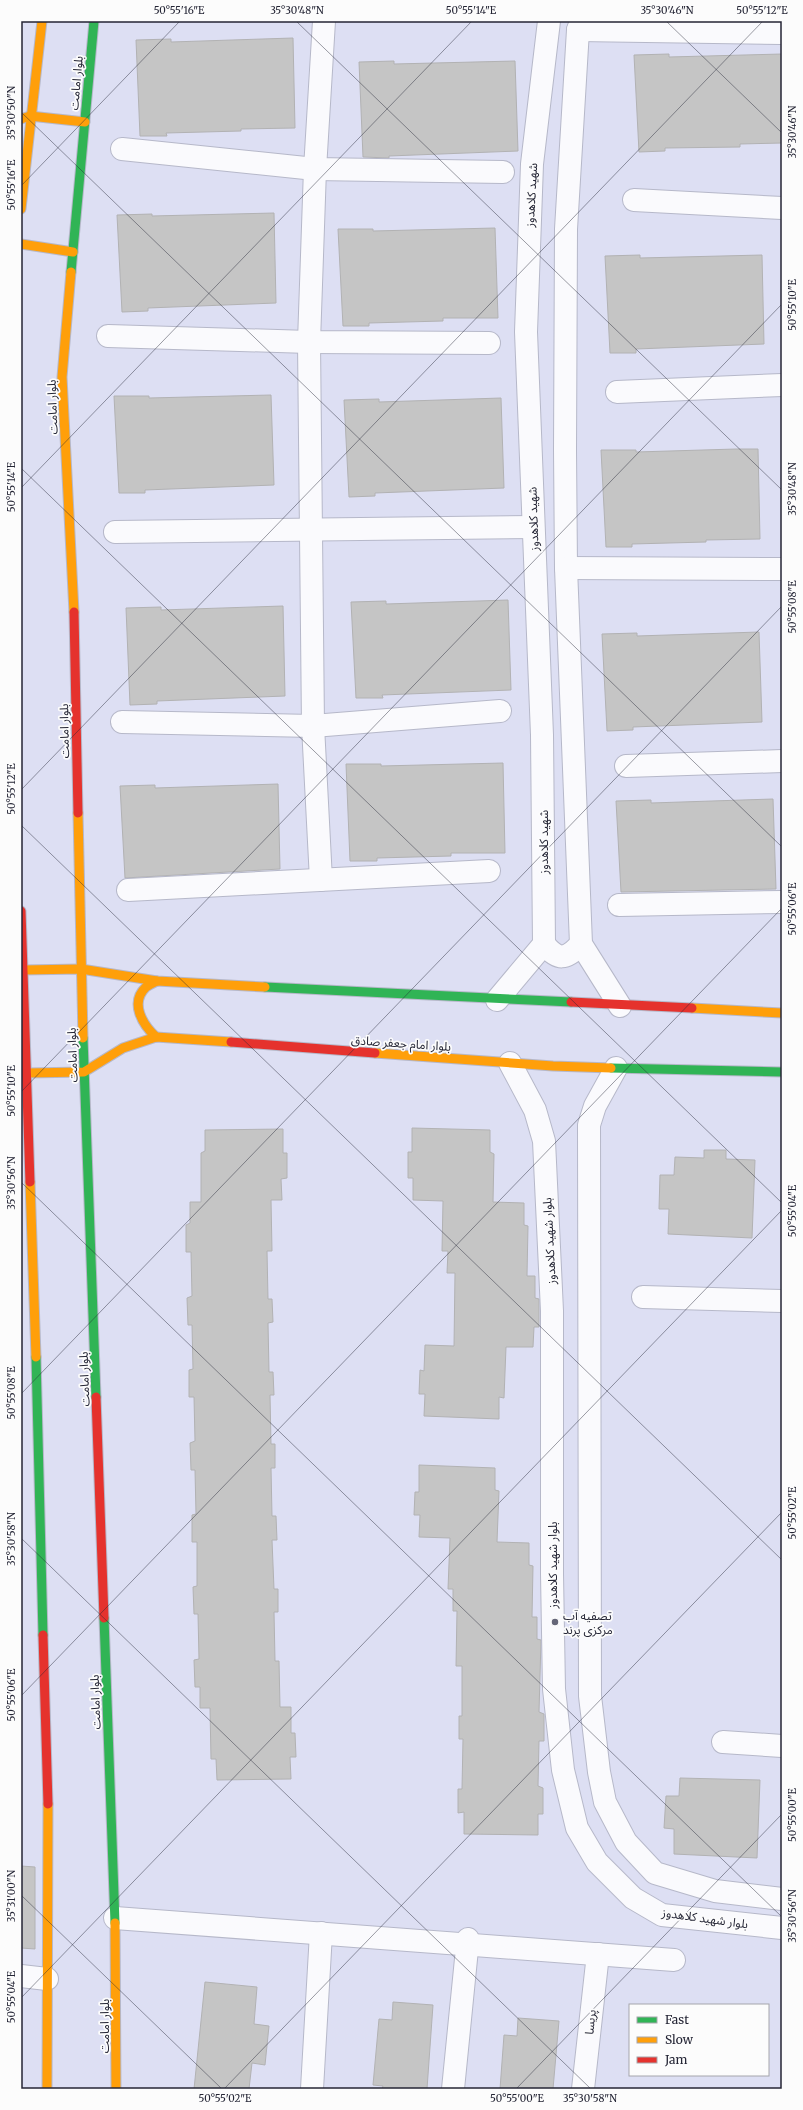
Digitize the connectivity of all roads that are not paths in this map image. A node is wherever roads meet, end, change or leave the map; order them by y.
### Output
1 (42, 21) edge
2 (94, 21) edge
3 (324, 21) edge
4 (549, 21) edge
5 (580, 26) edge
6 (782, 33) edge
7 (30, 116) junction
8 (21, 119) edge
9 (85, 122) junction
10 (122, 149) dead end
11 (315, 169) junction
12 (503, 172) dead end
13 (634, 200) dead end
14 (782, 208) edge
15 (21, 209) edge
16 (21, 244) edge
17 (73, 252) junction
18 (108, 336) dead end
19 (309, 342) junction
20 (489, 343) dead end
21 (782, 385) edge
22 (617, 392) dead end
23 (533, 527) junction
24 (310, 529) junction
25 (115, 532) dead end
26 (566, 568) junction
27 (782, 569) edge
28 (500, 712) dead end
29 (122, 722) dead end
30 (313, 726) junction
31 (573, 734) junction
32 (542, 735) junction
33 (782, 761) edge
34 (626, 766) dead end
35 (489, 871) dead end
36 (321, 880) junction
37 (128, 890) dead end
38 (782, 902) edge
39 (619, 905) dead end
40 (21, 911) edge
41 (544, 944) junction
42 (581, 944) junction
43 (81, 969) junction
44 (23, 970) junction
45 (157, 981) junction
46 (497, 1000) junction
47 (620, 1006) junction
48 (782, 1013) edge
49 (156, 1037) junction
50 (510, 1063) junction
51 (616, 1068) junction
52 (27, 1072) junction
53 (84, 1072) junction
54 (782, 1072) edge
55 (643, 1297) dead end
56 (782, 1301) edge
57 (35, 1311) junction
58 (26, 1317) dead end
59 (26, 1428) dead end
60 (36, 1435) junction
61 (723, 1742) dead end
62 (782, 1746) edge
63 (782, 1899) edge
64 (115, 1918) junction
65 (782, 1928) edge
66 (321, 1933) junction
67 (468, 1942) junction
68 (598, 1954) junction
69 (674, 1960) dead end
70 (21, 1976) edge
71 (48, 1979) junction
72 (47, 2089) edge
73 (116, 2089) edge
74 (312, 2089) edge
75 (453, 2089) edge
76 (583, 2089) edge

1 - 7 street
2 - 9 street, بلوار امامت
3 - 11 street
4 - 23 street, شهید کلاهدوز
5 - 6 street
5 - 26 street
7 - 8 street
7 - 9 street
7 - 15 street
9 - 17 street, بلوار امامت
10 - 11 street
11 - 12 street
11 - 19 street
13 - 14 street
16 - 17 street
17 - 43 street, بلوار امامت
18 - 19 street
19 - 20 street
19 - 24 street
21 - 22 street
23 - 24 street
23 - 32 street, شهید کلاهدوز
24 - 25 street
24 - 30 street
26 - 27 street
26 - 31 street
28 - 30 street
29 - 30 street
30 - 36 street
31 - 32 street
31 - 42 street
32 - 41 street, شهید کلاهدوز
33 - 34 street
35 - 36 street
36 - 37 street
38 - 39 street
40 - 44 street
41 - 42 street
41 - 46 street
42 - 47 street
43 - 44 street
43 - 45 street
43 - 53 street, بلوار امامت
44 - 52 street
45 - 46 street
45 - 49 street
46 - 47 street
47 - 48 street
49 - 50 street, بلوار امام جعفر صادق
49 - 53 street, بلوار امام جعفر صادق
50 - 51 street, بلوار امام جعفر صادق
50 - 65 street, بلوار شهید کلاهدوز
51 - 54 street, بلوار امام جعفر صادق
51 - 63 street
52 - 53 street
52 - 57 street
53 - 64 street, بلوار امامت
55 - 56 street
57 - 58 street
57 - 60 street
59 - 60 street
60 - 71 street
61 - 62 street
64 - 66 street
64 - 73 street, بلوار امامت
66 - 67 street
66 - 74 street
67 - 68 street
67 - 75 street
68 - 69 street
68 - 76 street, پریسا
70 - 71 street
71 - 72 street

